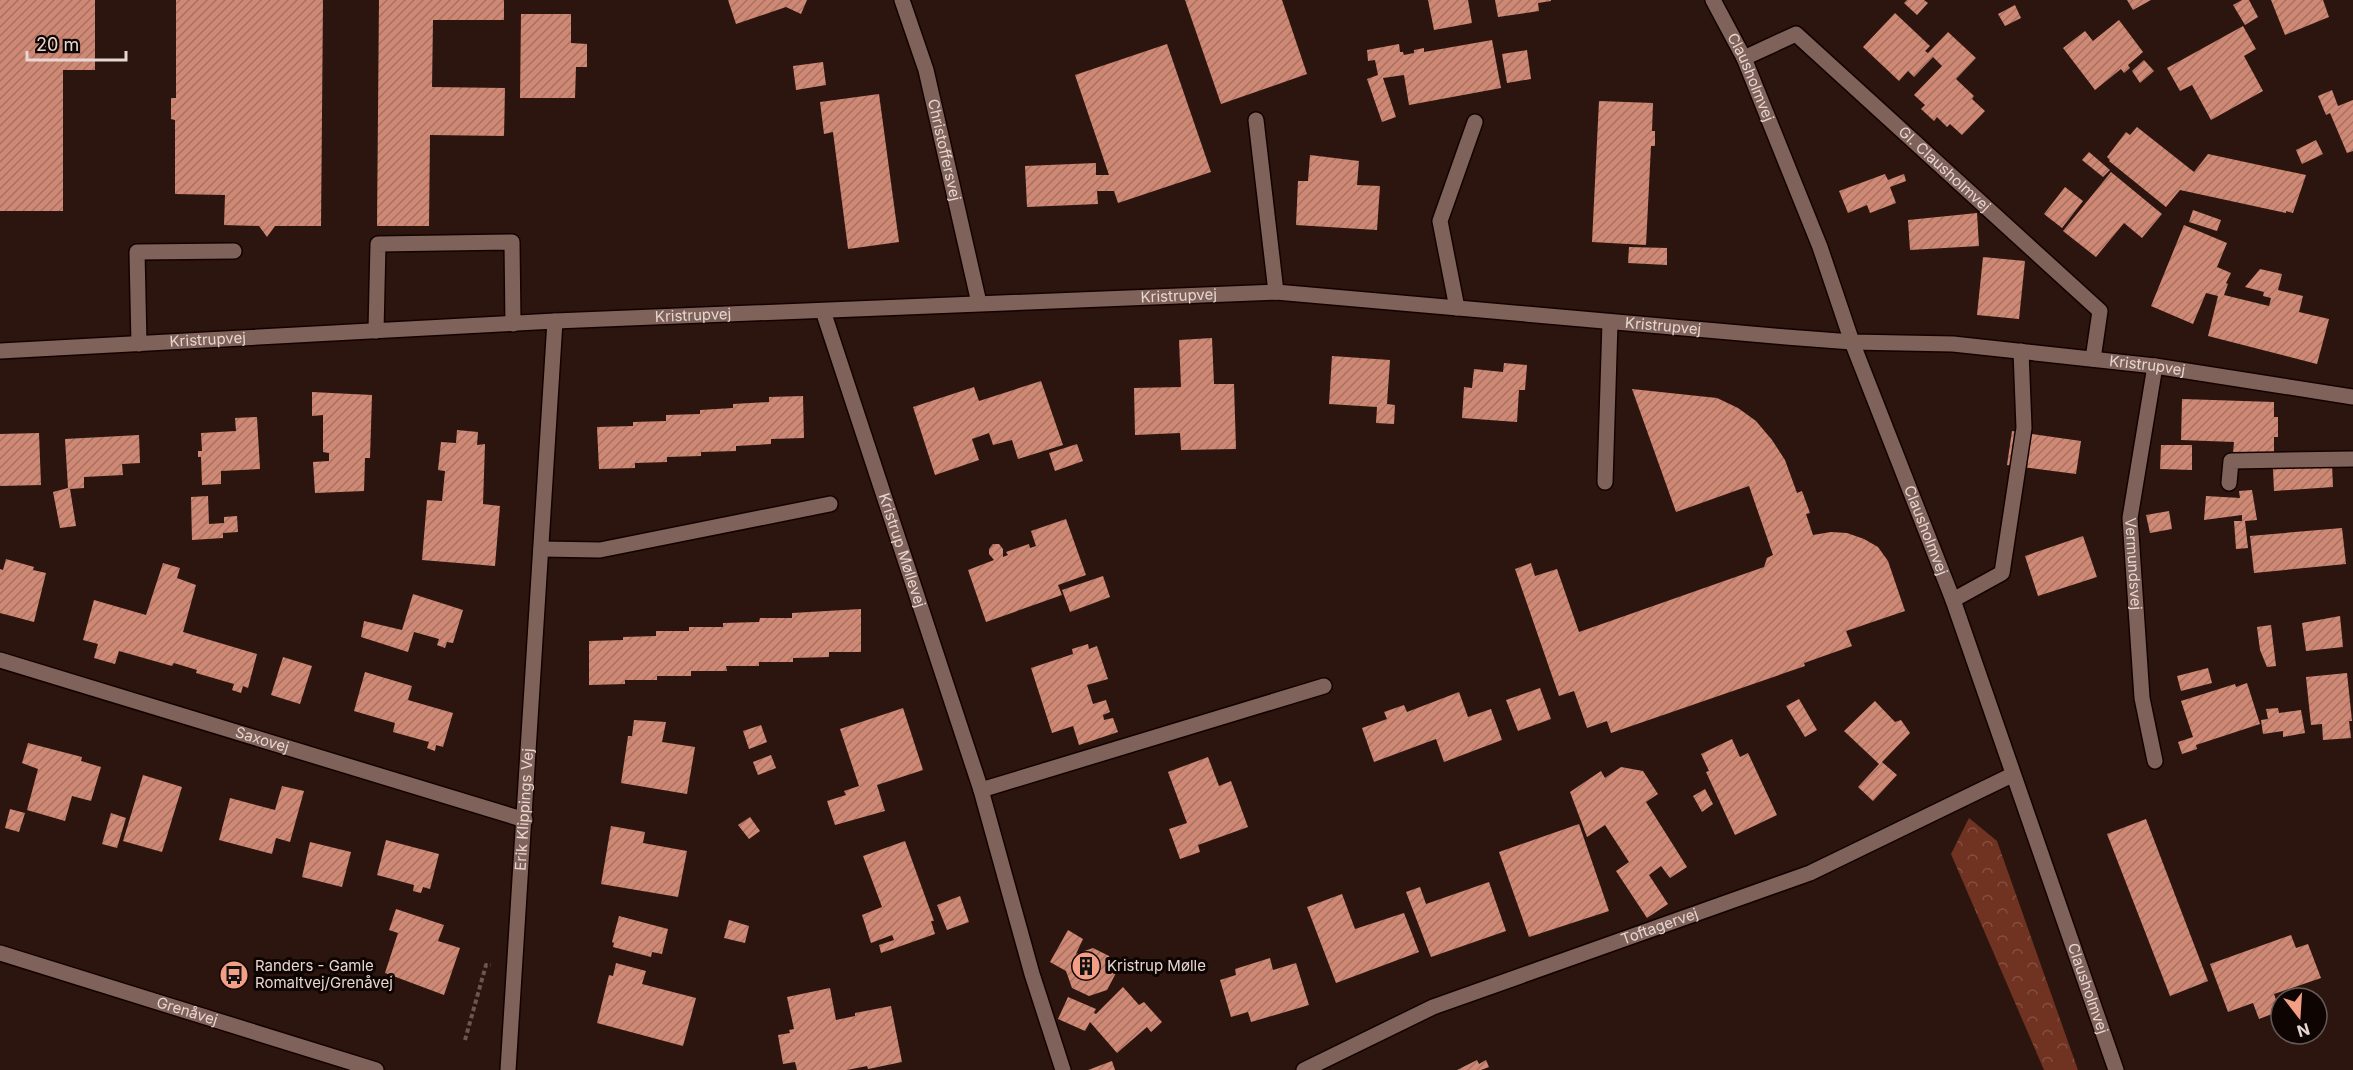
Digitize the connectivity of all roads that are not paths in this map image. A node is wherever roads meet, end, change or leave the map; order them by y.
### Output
1 (902, 0) edge
2 (1713, 0) edge
3 (1744, 58) junction
4 (1256, 120) dead end
5 (1475, 122) dead end
6 (234, 251) dead end
7 (1276, 292) junction
8 (979, 303) junction
9 (1457, 308) junction
10 (824, 311) junction
11 (555, 321) junction
12 (1610, 322) junction
13 (513, 324) junction
14 (376, 331) junction
15 (1852, 342) junction
16 (139, 344) junction
17 (0, 351) edge
18 (2021, 351) junction
19 (2093, 359) junction
20 (2155, 366) junction
21 (2353, 397) edge
22 (2353, 459) edge
23 (1605, 482) dead end
24 (2229, 483) dead end
25 (830, 504) dead end
26 (541, 549) junction
27 (1953, 600) junction
28 (0, 660) edge
29 (1324, 686) dead end
30 (2155, 761) dead end
31 (2012, 775) junction
32 (981, 790) junction
33 (525, 820) junction
34 (0, 953) edge
35 (375, 1070) edge
36 (508, 1070) edge
37 (1064, 1070) edge
38 (1304, 1070) edge
39 (2116, 1070) edge

1 - 8 street, Christoffersvej
2 - 3 street, Clausholmvej
3 - 15 street, Clausholmvej
3 - 19 street, Gl. Clausholmvej
4 - 7 street
5 - 9 street
6 - 16 street
7 - 8 street, Kristrupvej
7 - 9 street, Kristrupvej
8 - 10 street, Kristrupvej
9 - 12 street, Kristrupvej
10 - 11 street, Kristrupvej
10 - 32 street, Kristrup Møllevej
11 - 13 street, Kristrupvej
11 - 26 street, Erik Klippings Vej
12 - 15 street, Kristrupvej
12 - 23 street
13 - 14 street, Kristrupvej
13 - 14 street
14 - 16 street, Kristrupvej
15 - 18 street, Kristrupvej
15 - 27 street, Clausholmvej
16 - 17 street, Kristrupvej
18 - 19 street, Kristrupvej
18 - 27 street
19 - 20 street, Kristrupvej
20 - 21 street, Kristrupvej
20 - 30 street, Vermundsvej
22 - 24 street
25 - 26 street
26 - 33 street, Erik Klippings Vej
27 - 31 street, Clausholmvej
28 - 33 street, Saxovej
29 - 32 street
31 - 38 street, Toftagervej
31 - 39 street, Clausholmvej
32 - 37 street, Kristrup Møllevej
33 - 36 street, Erik Klippings Vej
34 - 35 street, Grenåvej

